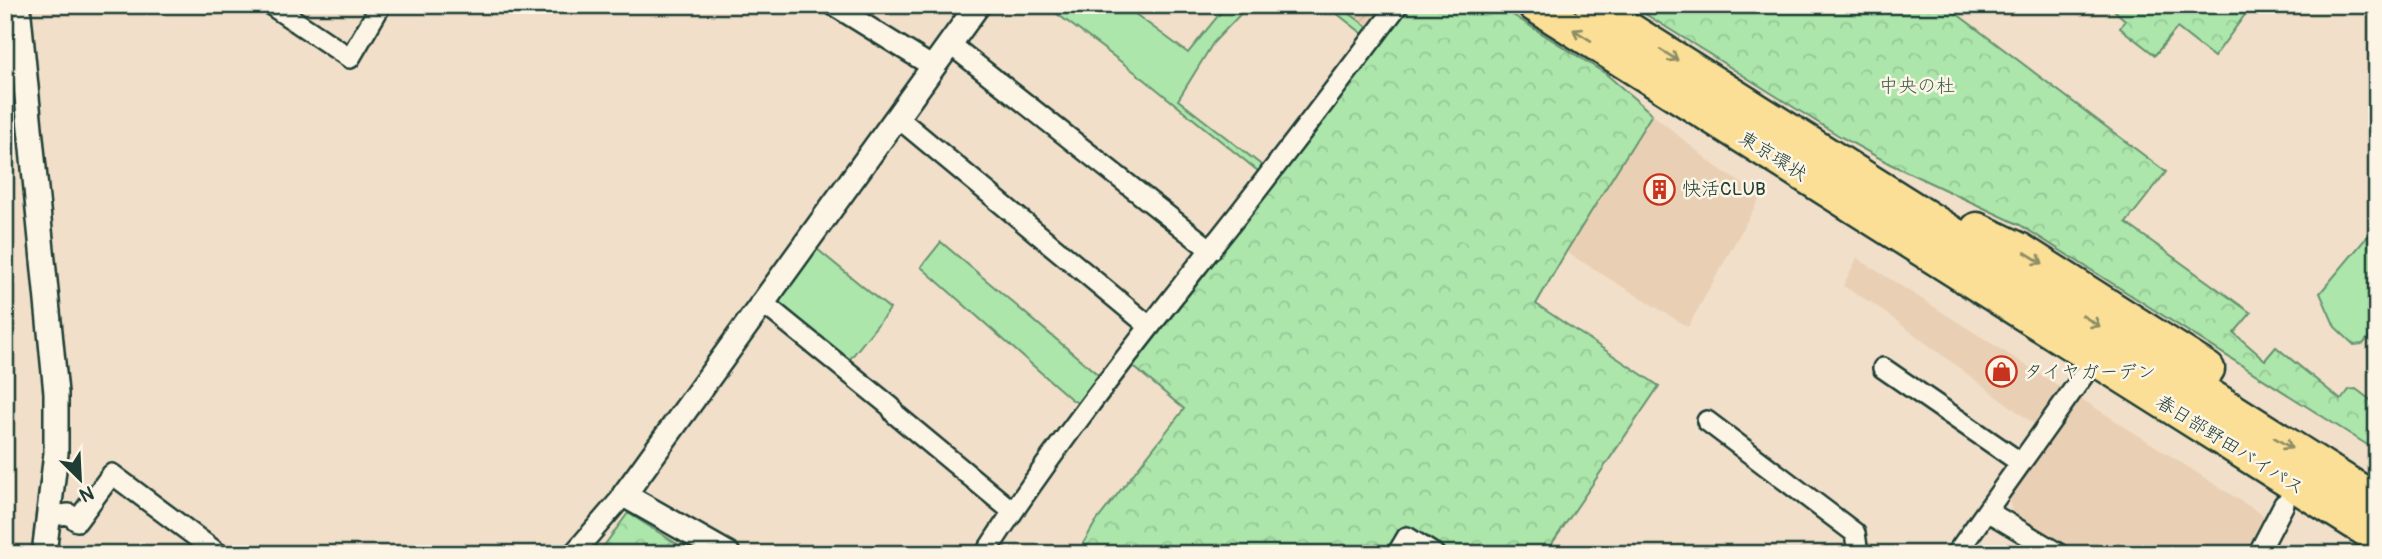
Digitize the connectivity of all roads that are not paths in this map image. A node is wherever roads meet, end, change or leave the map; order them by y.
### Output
1 (18, 5) edge
2 (271, 5) edge
3 (381, 5) edge
4 (833, 5) edge
5 (978, 5) edge
6 (1398, 5) edge
7 (1534, 5) edge
8 (1591, 5) edge
9 (950, 44) junction
10 (1624, 61) junction
11 (933, 67) junction
12 (897, 117) junction
13 (1840, 163) junction
14 (1211, 250) junction
15 (2033, 285) joint
16 (763, 303) junction
17 (2012, 308) joint
18 (1149, 326) junction
19 (1883, 368) dead end
20 (2083, 376) junction
21 (1707, 421) dead end
22 (2021, 463) junction
23 (2377, 477) edge
24 (624, 495) junction
25 (2377, 501) edge
26 (2284, 504) junction
27 (1012, 511) junction
28 (1987, 511) junction
29 (50, 516) junction
30 (2377, 537) edge
31 (44, 554) edge
32 (219, 554) edge
33 (573, 554) edge
34 (728, 554) edge
35 (985, 554) edge
36 (1397, 554) edge
37 (1434, 554) edge
38 (1858, 554) edge
39 (1956, 554) edge
40 (2059, 554) edge
41 (2258, 554) edge
42 (2364, 554) edge

1 - 29 street
2 - 3 street
4 - 11 street
5 - 9 street
6 - 14 street
10 -> 7 highway, 東京環状
8 -> 13 highway, 東京環状
9 - 11 street
9 - 14 street
10 - 17 highway, 東京環状
10 - 20 highway
11 - 12 street
12 - 16 street
12 - 18 street
13 - 15 highway, 東京環状
13 -> 23 highway
14 - 18 street
15 -> 25 highway, 春日部野田バイパス
16 - 24 street
16 - 27 street
17 - 30 highway, 春日部野田バイパス
18 - 27 street
19 - 22 street
20 - 22 street
20 - 26 highway
21 - 38 street
22 - 28 street
24 - 33 street
24 - 34 street
26 - 41 street
26 - 42 highway
27 - 35 street
28 - 39 street
28 - 40 street
29 - 31 street
29 - 32 street
36 - 37 street

